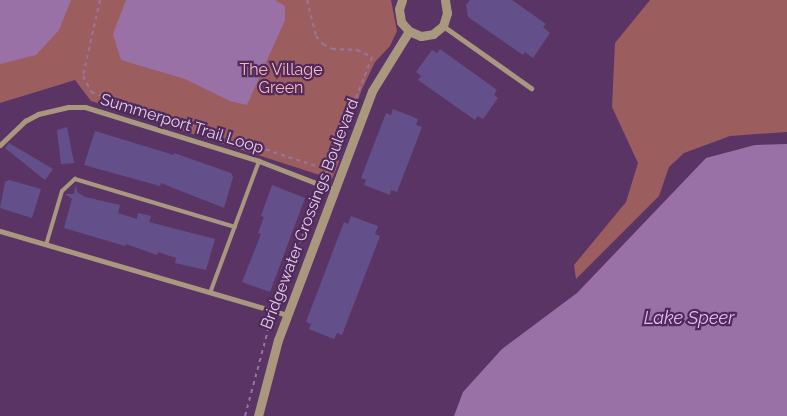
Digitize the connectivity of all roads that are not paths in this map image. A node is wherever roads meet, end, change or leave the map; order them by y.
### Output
1 (402, 0) edge
2 (445, 0) edge
3 (443, 26) junction
4 (409, 31) junction
5 (530, 88) dead end
6 (0, 145) edge
7 (259, 161) junction
8 (334, 190) junction
9 (234, 226) junction
10 (0, 231) edge
11 (46, 245) junction
12 (210, 293) junction
13 (287, 315) junction
14 (258, 416) edge

1 - 4 street
2 - 3 street
3 - 4 street
3 - 5 street
4 - 8 street, Bridgewater Crossings Boulevard
6 - 7 street, Summerport Trail Loop
7 - 8 street, Summerport Trail Loop
7 - 9 lane
8 - 13 street, Bridgewater Crossings Boulevard
9 - 11 lane
9 - 12 lane
10 - 11 street
11 - 12 street
12 - 13 street
13 - 14 street, Bridgewater Crossings Boulevard

